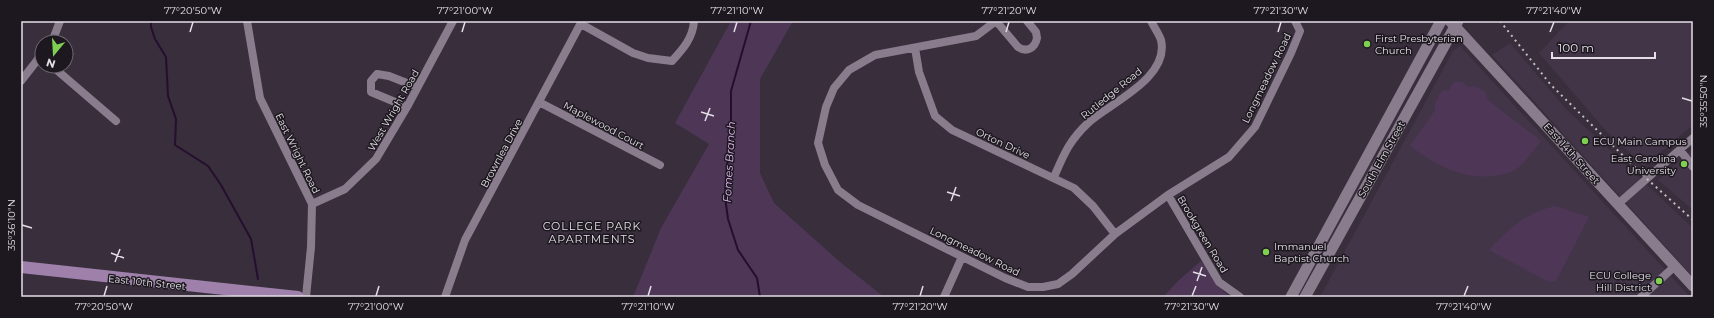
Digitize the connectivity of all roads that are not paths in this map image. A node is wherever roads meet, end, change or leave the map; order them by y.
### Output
1 (60, 21) edge
2 (246, 21) edge
3 (453, 21) edge
4 (694, 21) edge
5 (996, 21) edge
6 (1027, 21) edge
7 (1151, 21) edge
8 (1295, 21) edge
9 (1441, 21) edge
10 (581, 22) edge
11 (1454, 23) edge
12 (55, 34) edge
13 (915, 48) junction
14 (34, 65) edge
15 (61, 74) edge
16 (21, 81) edge
17 (417, 88) junction
18 (1402, 93) junction
19 (1414, 100) junction
20 (539, 102) junction
21 (407, 107) junction
22 (116, 121) dead end
23 (1693, 138) edge
24 (1680, 150) junction
25 (660, 166) dead end
26 (1693, 167) edge
27 (1367, 170) junction
28 (1054, 177) junction
29 (1168, 196) junction
30 (312, 204) junction
31 (1618, 204) junction
32 (1115, 234) junction
33 (962, 257) junction
34 (1309, 262) junction
35 (1675, 266) junction
36 (21, 267) edge
37 (1320, 268) junction
38 (1693, 286) edge
39 (298, 297) edge
40 (306, 297) edge
41 (445, 297) edge
42 (944, 297) edge
43 (1240, 297) edge
44 (1291, 297) edge
45 (1305, 297) edge
46 (1641, 297) edge

1 - 12 street
2 - 30 street, East Wright Road
3 - 17 street, West Wright Road
4 - 10 street
5 - 6 street
5 - 13 street, Longmeadow Road
7 - 28 street, Rutledge Road
8 - 29 street, Longmeadow Road
9 - 18 street, South Elm Street
10 - 20 street, Brownlea Drive
11 - 19 street, South Elm Street
11 - 31 street, East 14th Street
13 - 28 street, Orton Drive
13 - 33 street, Longmeadow Road
14 - 16 street
15 - 22 street
17 - 21 street, West Wright Road
17 - 21 street
18 - 19 street
18 - 27 street, South Elm Street
19 - 27 street, South Elm Street
20 - 25 street, Maplewood Court
20 - 41 street, Brownlea Drive
21 - 30 street, West Wright Road
23 - 24 street
24 - 26 street
24 - 31 street
27 - 34 street, South Elm Street
27 - 37 street, South Elm Street
28 - 32 street, Orton Drive
29 - 32 street, Longmeadow Road
29 - 43 street, Brookgreen Road
30 - 40 street, East Wright Road
31 - 35 street, East 14th Street
32 - 33 street, Longmeadow Road
33 - 42 street
34 - 37 street
34 - 44 street, South Elm Street
35 - 38 street, East 14th Street
35 - 46 street
36 - 39 main road, East 10th Street
37 - 45 street, South Elm Street

